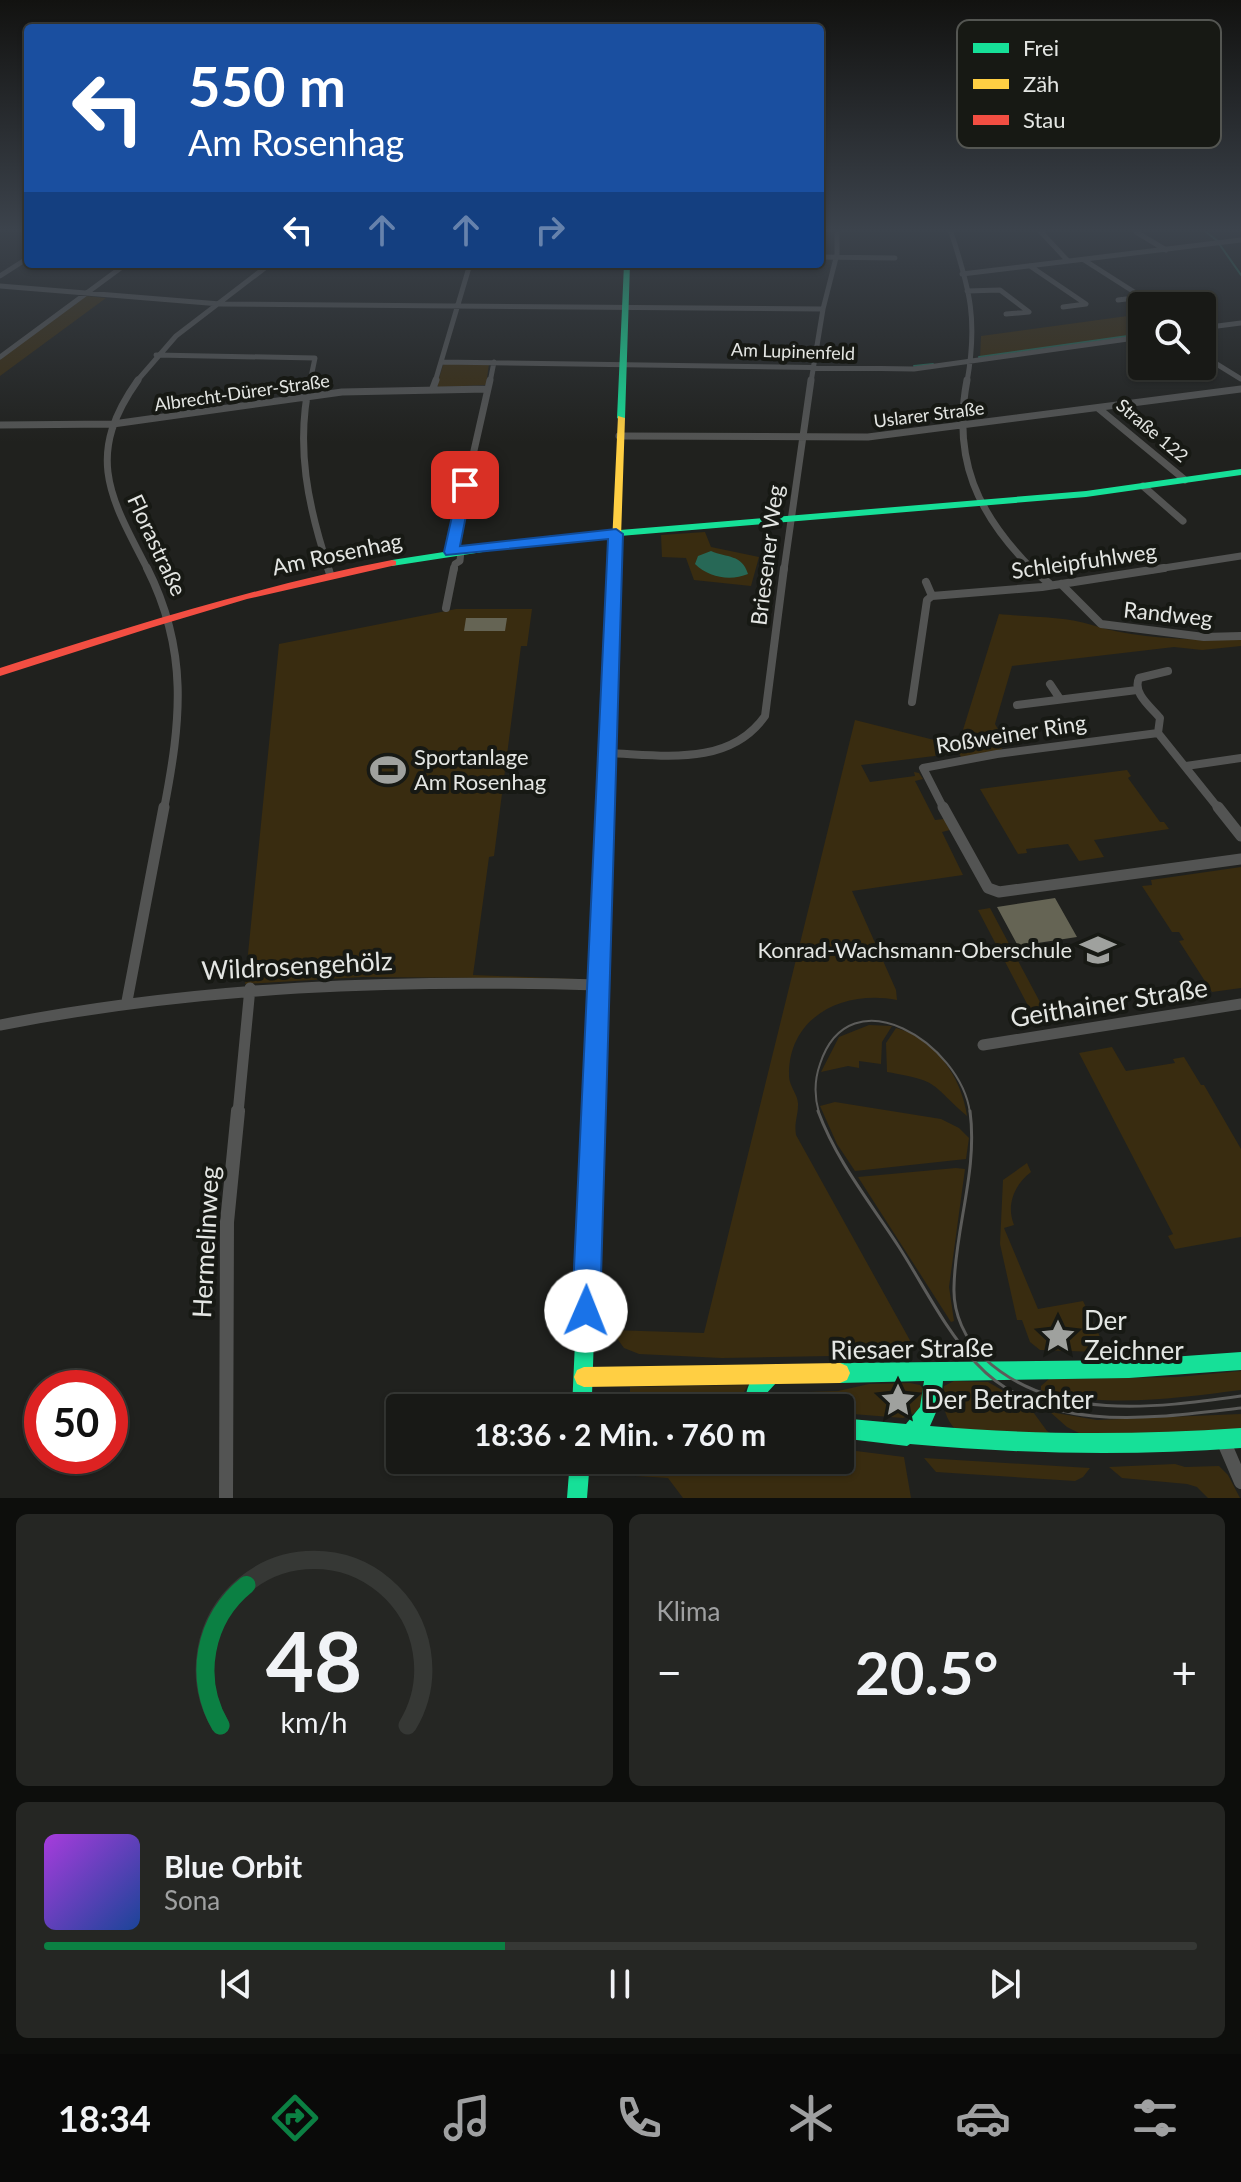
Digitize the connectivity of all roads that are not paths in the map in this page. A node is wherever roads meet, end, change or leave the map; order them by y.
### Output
1 (74, 302) edge
2 (201, 302) edge
3 (458, 302) edge
4 (625, 302) edge
5 (825, 302) edge
6 (970, 302) edge
7 (1016, 302) edge
8 (1083, 302) edge
9 (215, 303) junction
10 (457, 305) junction
11 (625, 306) junction
12 (1063, 307) dead end
13 (823, 309) junction
14 (1006, 314) dead end
15 (1241, 323) edge
16 (1216, 326) edge
17 (1128, 339) edge
18 (156, 355) junction
19 (0, 357) edge
20 (441, 362) junction
21 (494, 362) junction
22 (970, 362) junction
23 (623, 363) junction
24 (1216, 364) edge
25 (814, 368) junction
26 (1241, 379) edge
27 (433, 388) junction
28 (487, 389) junction
29 (1241, 389) edge
30 (306, 396) junction
31 (1098, 408) junction
32 (113, 424) junction
33 (0, 425) edge
34 (961, 425) junction
35 (619, 436) junction
36 (801, 438) junction
37 (1241, 472) edge
38 (1185, 480) junction
39 (1143, 486) junction
40 (980, 503) junction
41 (789, 519) junction
42 (1183, 521) dead end
43 (616, 534) junction
44 (454, 554) junction
45 (1241, 556) edge
46 (330, 574) junction
47 (926, 582) dead end
48 (1056, 584) junction
49 (932, 596) junction
50 (446, 608) dead end
51 (167, 616) junction
52 (1241, 636) edge
53 (1168, 671) dead end
54 (0, 672) edge
55 (1050, 684) dead end
56 (1137, 690) junction
57 (1060, 699) junction
58 (912, 702) dead end
59 (1017, 705) dead end
60 (1158, 733) junction
61 (608, 753) junction
62 (1241, 758) edge
63 (1186, 766) junction
64 (1241, 836) edge
65 (1241, 859) edge
66 (598, 985) junction
67 (250, 988) junction
68 (127, 1001) junction
69 (1241, 1004) edge
70 (0, 1025) edge
71 (983, 1045) dead end
72 (1241, 1361) edge
73 (933, 1373) junction
74 (769, 1376) junction
75 (584, 1377) junction
76 (583, 1394) edge
77 (755, 1394) edge
78 (854, 1430) edge
79 (907, 1436) junction
80 (1241, 1438) edge
81 (1223, 1440) junction
82 (579, 1474) edge
83 (1241, 1482) edge
84 (226, 1498) edge
85 (577, 1498) edge

1 - 19 street
2 - 9 street
3 - 10 street
4 - 11 main road
5 - 13 street, Briesener Weg
6 - 22 street, Randweg
7 - 14 street
8 - 12 street
9 - 10 street
9 - 18 street, Florastraße
10 - 11 street
10 - 20 street
11 - 13 street
11 - 23 main road
13 - 25 street, Briesener Weg
15 - 16 street
17 - 22 street, Am Lupinenfeld
18 - 30 street
18 - 32 street, Florastraße
20 - 21 street, Am Lupinenfeld
20 - 27 street
21 - 23 street, Am Lupinenfeld
21 - 28 street
22 - 25 street, Am Lupinenfeld
22 - 34 street, Randweg
23 - 25 street, Am Lupinenfeld
23 - 35 main road
24 - 26 street
25 - 36 street, Briesener Weg
27 - 28 street, Albrecht-Dürer-Straße
27 - 30 street, Albrecht-Dürer-Straße
28 - 44 street
29 - 31 street, Uslarer Straße
30 - 32 street, Albrecht-Dürer-Straße
30 - 46 street
31 - 34 street, Uslarer Straße
31 - 38 street, Straße 122
32 - 33 street, Albrecht-Dürer-Straße
32 - 51 street, Florastraße
34 - 36 street, Uslarer Straße
34 - 40 street, Randweg
35 - 36 street, Uslarer Straße
35 - 43 main road
36 - 41 street, Briesener Weg
37 - 38 main road, Am Rosenhag
38 - 39 main road, Am Rosenhag
39 - 40 main road, Am Rosenhag
39 - 42 street
40 - 41 main road, Am Rosenhag
40 - 48 street, Randweg
41 - 43 main road, Am Rosenhag
41 - 61 street, Briesener Weg
43 - 44 main road, Am Rosenhag
43 - 61 main road
44 - 46 main road, Am Rosenhag
44 - 50 street
45 - 48 street, Schleipfuhlweg
46 - 51 main road, Am Rosenhag
47 - 49 street
48 - 49 street, Schleipfuhlweg
48 - 52 street, Randweg
49 - 58 street
51 - 54 main road, Am Rosenhag
51 - 68 street, Florastraße
53 - 56 street, Roßweiner Ring
55 - 57 street, Roßweiner Ring
56 - 57 street, Roßweiner Ring
56 - 60 street
57 - 59 street, Roßweiner Ring
60 - 63 street
60 - 65 street, Roßweiner Ring
61 - 66 main road
62 - 63 street
63 - 64 street
66 - 67 street, Wildrosengehölz
66 - 75 main road
67 - 68 street, Wildrosengehölz
67 - 84 street, Hermelinweg
68 - 70 street, Wildrosengehölz
69 - 71 street, Geithainer Straße
72 - 73 main road, Riesaer Straße
73 - 74 main road, Riesaer Straße
73 - 79 main road
74 - 75 main road, Riesaer Straße
74 - 77 main road
75 - 76 main road
78 - 79 main road
79 - 81 main road
80 - 81 main road
81 - 83 street
82 - 85 main road

